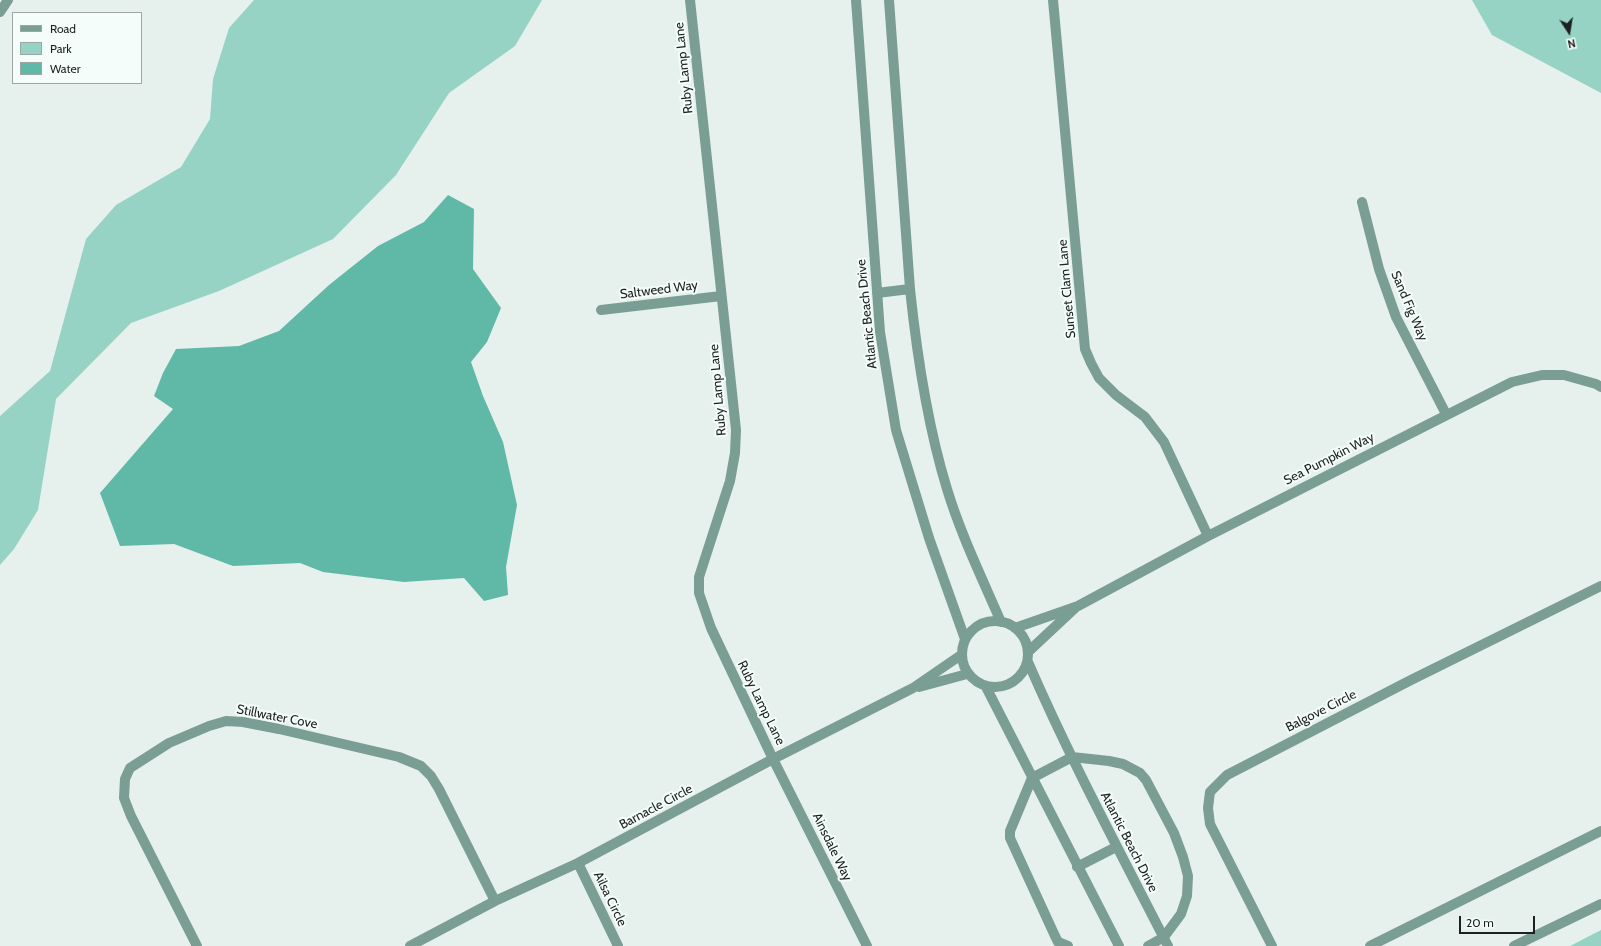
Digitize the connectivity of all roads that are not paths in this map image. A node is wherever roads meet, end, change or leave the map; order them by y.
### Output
1 (8, 0) edge
2 (690, 0) edge
3 (856, 0) edge
4 (889, 0) edge
5 (1053, 0) edge
6 (0, 12) edge
7 (1362, 202) dead end
8 (910, 289) junction
9 (877, 292) junction
10 (721, 296) junction
11 (601, 310) dead end
12 (1601, 387) edge
13 (1446, 414) junction
14 (1208, 536) junction
15 (1601, 586) edge
16 (1078, 606) junction
17 (1001, 622) junction
18 (1016, 628) junction
19 (965, 639) junction
20 (1029, 651) junction
21 (961, 655) junction
22 (1028, 662) junction
23 (967, 674) junction
24 (986, 687) junction
25 (913, 688) junction
26 (1072, 757) junction
27 (773, 759) junction
28 (1032, 778) junction
29 (1601, 831) edge
30 (1116, 847) junction
31 (578, 863) junction
32 (1078, 867) junction
33 (495, 901) junction
34 (1601, 904) edge
35 (1166, 942) edge
36 (197, 946) edge
37 (410, 946) edge
38 (618, 946) edge
39 (867, 946) edge
40 (1068, 946) edge
41 (1119, 946) edge
42 (1148, 946) edge
43 (1272, 946) edge
44 (1370, 946) edge
45 (1514, 946) edge

1 - 6 street
2 - 10 street, Ruby Lamp Lane
3 - 9 street, Atlantic Beach Drive
4 - 8 street
5 - 14 street, Sunset Clam Lane
7 - 13 street, Sand Fig Way
8 - 9 street
8 - 17 street
9 - 19 street, Atlantic Beach Drive
10 - 11 street, Saltweed Way
10 - 27 street, Ruby Lamp Lane
12 - 13 street, Sea Pumpkin Way
13 - 14 street, Sea Pumpkin Way
14 - 16 street, Sea Pumpkin Way
15 - 43 street, Balgove Circle
16 - 18 street, Sea Pumpkin Way
16 - 20 street, Sea Pumpkin Way
17 - 18 street
17 - 19 street
18 - 20 street
19 - 21 street
20 - 22 street
21 - 23 street
21 - 25 street, Barnacle Circle
22 - 24 street
22 - 26 street, Atlantic Beach Drive
23 - 24 street
23 - 25 street, Barnacle Circle
24 - 28 street
25 - 27 street, Barnacle Circle
26 - 28 street
26 - 30 street, Atlantic Beach Drive
26 - 35 street
27 - 31 street, Barnacle Circle
27 - 39 street, Ainsdale Way
28 - 32 street
28 - 40 street
29 - 44 street
30 - 32 street
30 - 35 street, Atlantic Beach Drive
31 - 33 street, Barnacle Circle
31 - 38 street, Ailsa Circle
32 - 41 street
33 - 36 street, Stillwater Cove
33 - 37 street, Barnacle Circle
34 - 45 street
35 - 42 street

